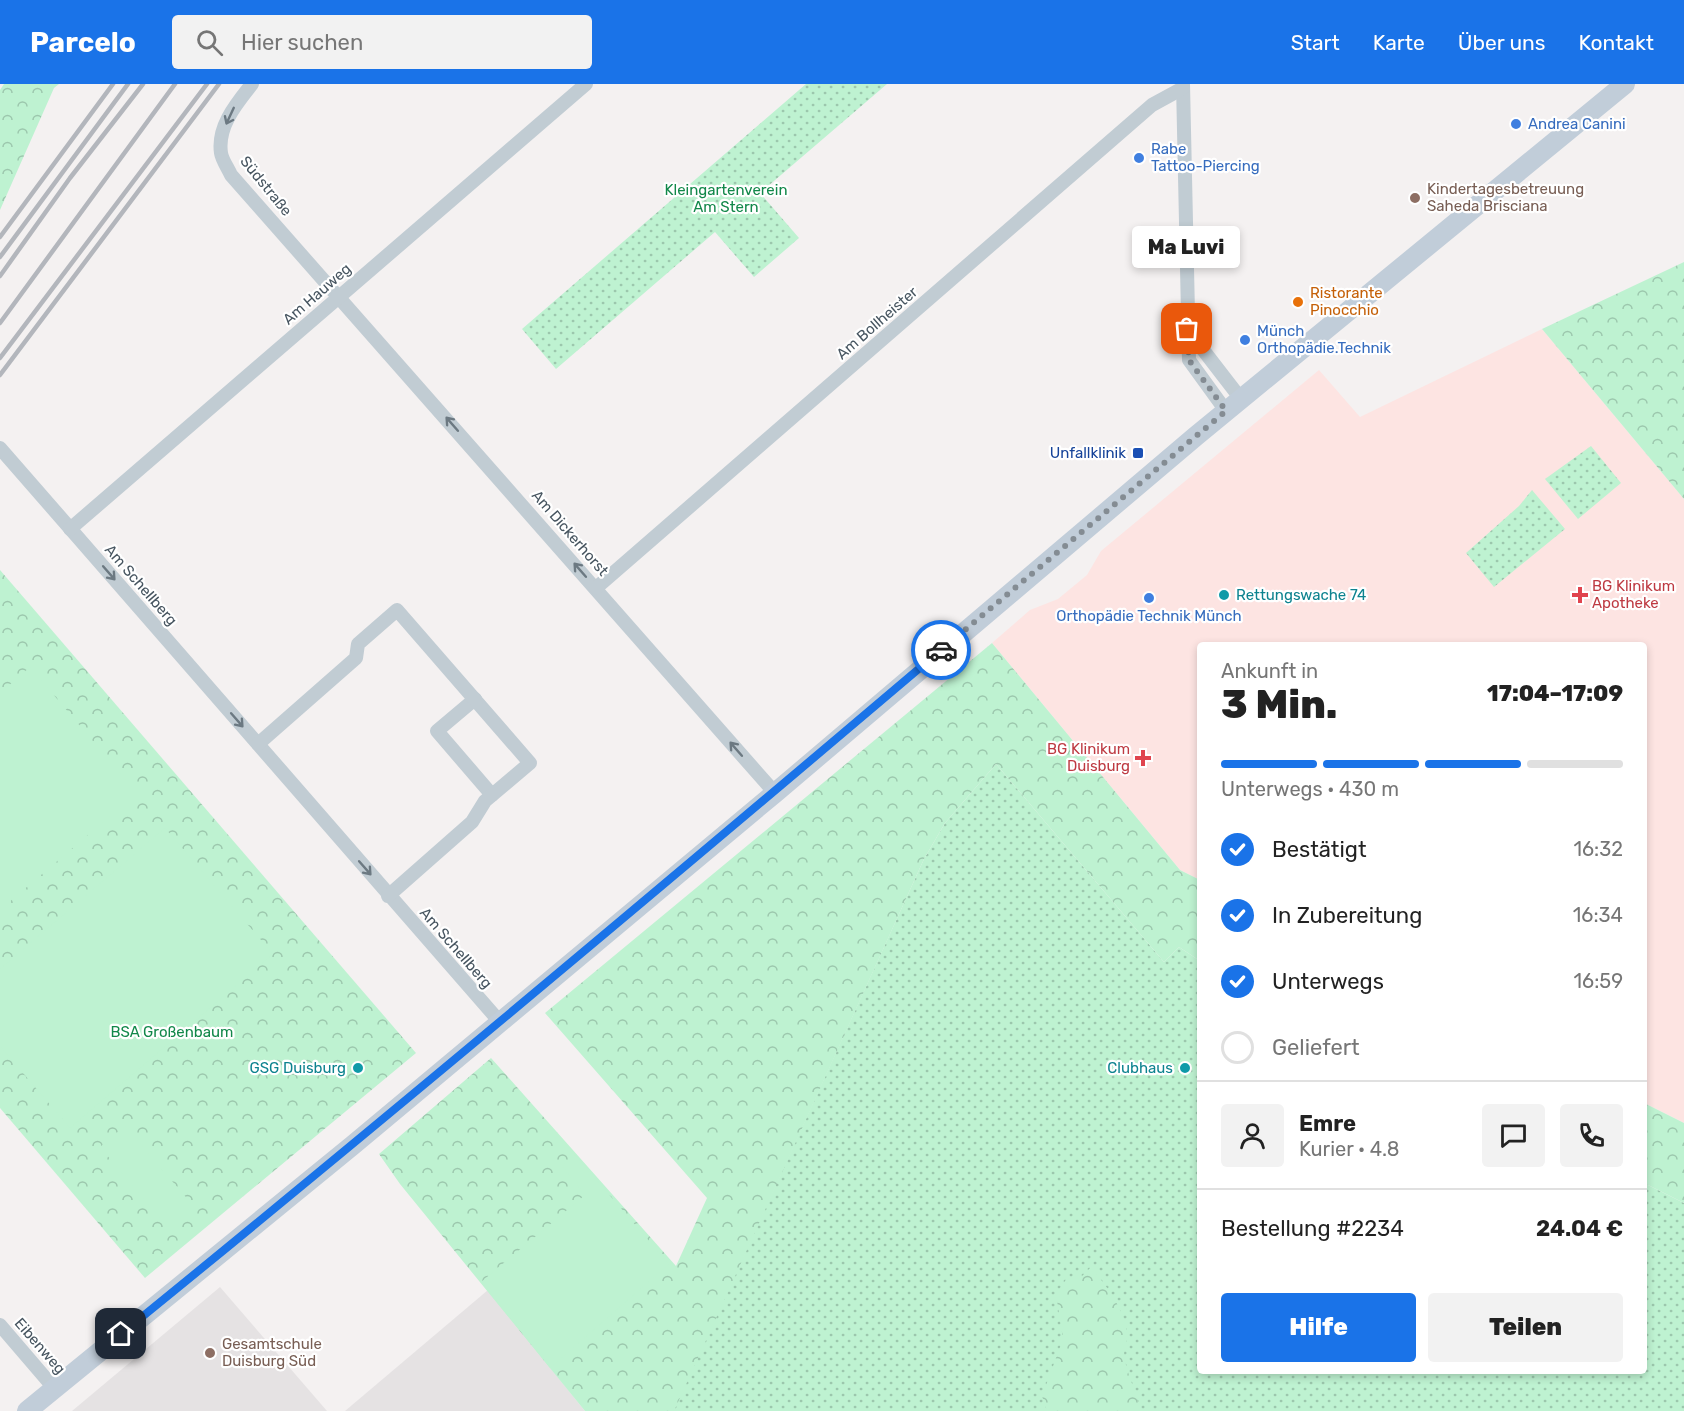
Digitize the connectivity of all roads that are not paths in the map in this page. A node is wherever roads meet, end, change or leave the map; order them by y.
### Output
1 (252, 84) edge
2 (586, 84) edge
3 (1625, 84) edge
4 (1183, 86) edge
5 (338, 297) junction
6 (1187, 329) junction
7 (1233, 405) junction
8 (0, 448) edge
9 (70, 529) junction
10 (596, 588) junction
11 (475, 699) junction
12 (258, 744) junction
13 (775, 793) junction
14 (492, 795) junction
15 (388, 896) junction
16 (500, 1022) junction
17 (0, 1324) edge
18 (54, 1388) junction
19 (27, 1411) edge

1 -> 5 street, Südstraße
2 - 5 street, Am Hauweg
3 - 7 main road
4 - 6 street
4 - 10 street, Am Bollheister
5 - 9 street, Am Hauweg
10 -> 5 street, Am Dickerhorst
6 - 7 street
6 - 7 street
7 - 13 main road
8 - 9 street, Am Schellberg
9 -> 12 street, Am Schellberg
13 -> 10 street, Am Dickerhorst
11 - 12 street
11 - 14 street
11 - 14 street
12 -> 15 street, Am Schellberg
13 - 16 main road
14 - 15 street
15 - 16 street, Am Schellberg
16 - 18 main road
17 - 18 street, Eibenweg
18 - 19 main road

